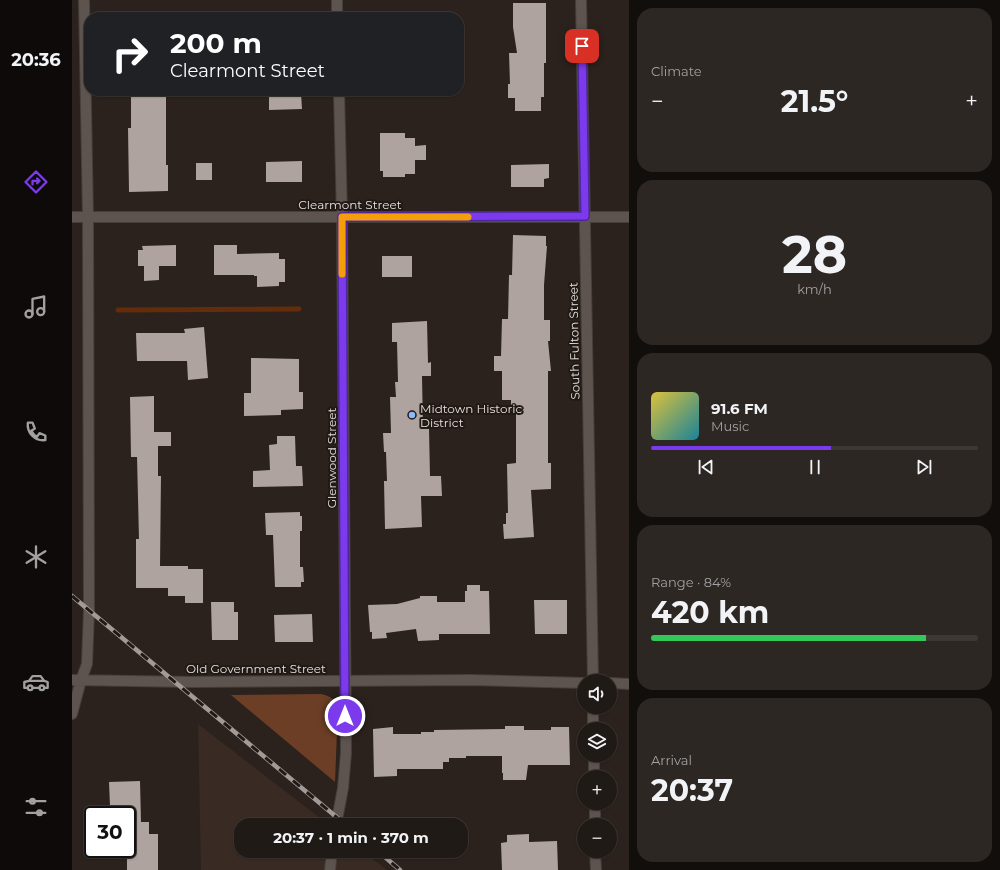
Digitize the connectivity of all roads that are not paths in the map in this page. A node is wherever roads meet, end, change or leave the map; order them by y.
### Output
1 (84, 0) edge
2 (337, 0) edge
3 (581, 0) edge
4 (84, 12) edge
5 (337, 12) edge
6 (86, 96) edge
7 (339, 96) edge
8 (585, 216) junction
9 (72, 217) edge
10 (88, 217) junction
11 (342, 217) junction
12 (629, 217) edge
13 (593, 674) edge
14 (76, 680) edge
15 (345, 681) junction
16 (577, 683) edge
17 (617, 683) edge
18 (629, 684) edge
19 (72, 714) edge
20 (337, 818) edge
21 (331, 858) edge
22 (595, 858) edge
23 (330, 870) edge
24 (596, 870) edge

1 - 4 street
2 - 5 street
3 - 8 street, South Fulton Street
6 - 10 street
7 - 11 street, Glenwood Street
8 - 11 street, Clearmont Street
8 - 12 street, Clearmont Street
8 - 13 street, South Fulton Street
9 - 10 street, Clearmont Street
10 - 11 street, Clearmont Street
10 - 14 street
11 - 15 street, Glenwood Street
14 - 15 street, Old Government Street
14 - 19 street
15 - 16 street, Old Government Street
15 - 20 street, Glenwood Street
17 - 18 street
21 - 23 street
22 - 24 street

